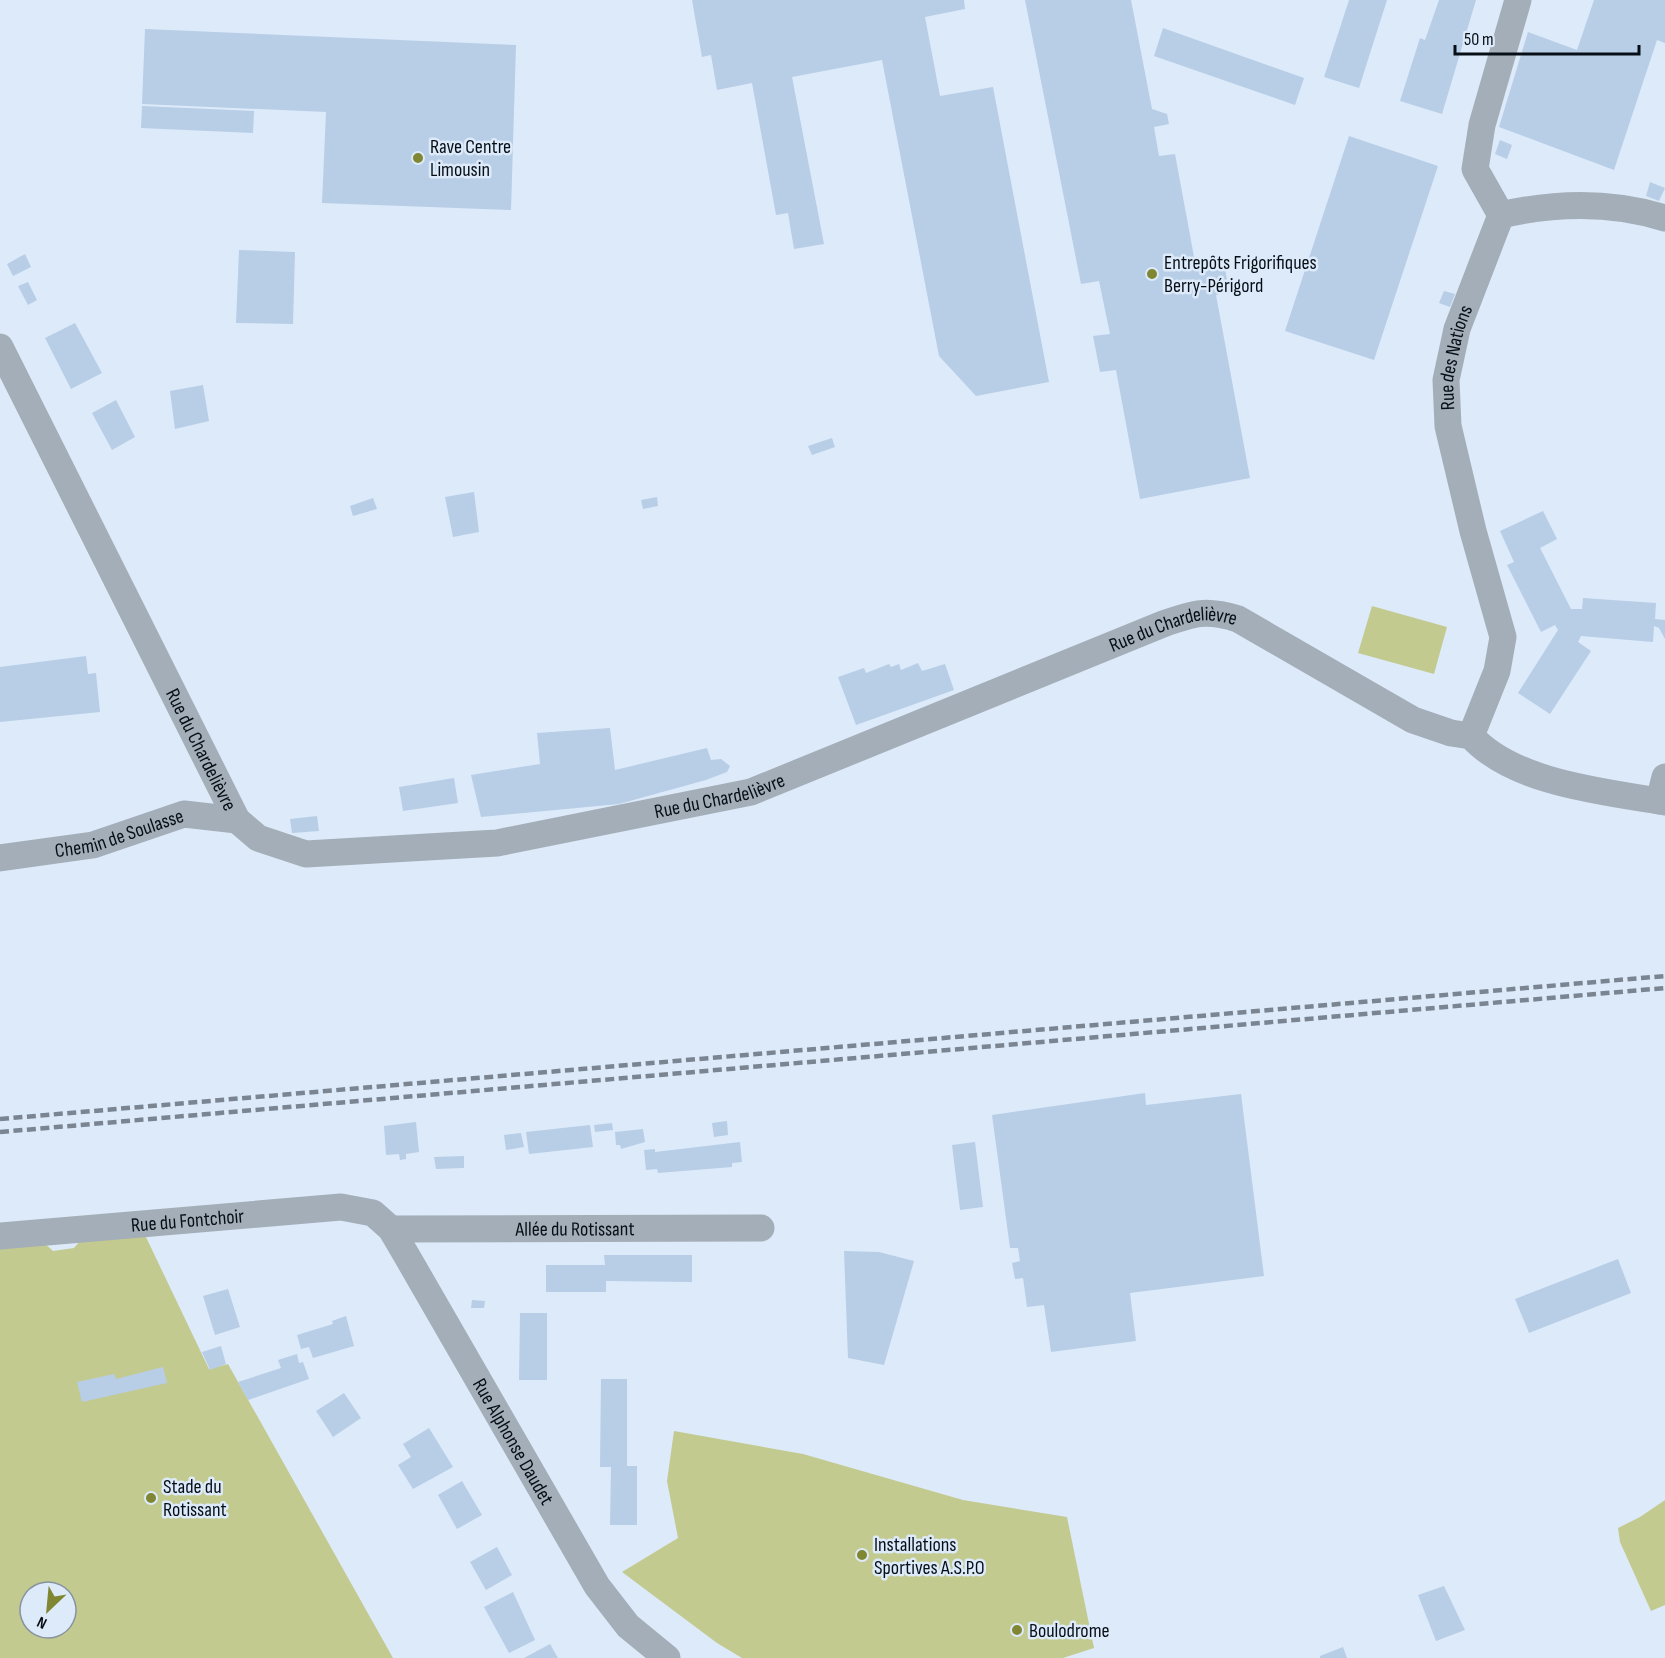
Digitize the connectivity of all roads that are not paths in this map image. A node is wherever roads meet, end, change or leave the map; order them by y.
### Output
1 (1518, 0) edge
2 (1501, 215) junction
3 (1665, 218) edge
4 (0, 347) edge
5 (1471, 736) junction
6 (1663, 793) edge
7 (237, 820) junction
8 (0, 858) edge
9 (382, 1221) junction
10 (761, 1228) dead end
11 (0, 1236) edge
12 (667, 1658) edge

1 - 2 street
2 - 3 street
2 - 5 street, Rue des Nations
4 - 7 street, Rue du Chardelièvre
5 - 6 street, Rue du Chardelièvre
5 - 7 street, Rue du Chardelièvre
7 - 8 street, Chemin de Soulasse
9 - 10 street, Allée du Rotissant
9 - 11 street, Rue du Fontchoir
9 - 12 street, Rue Alphonse Daudet

